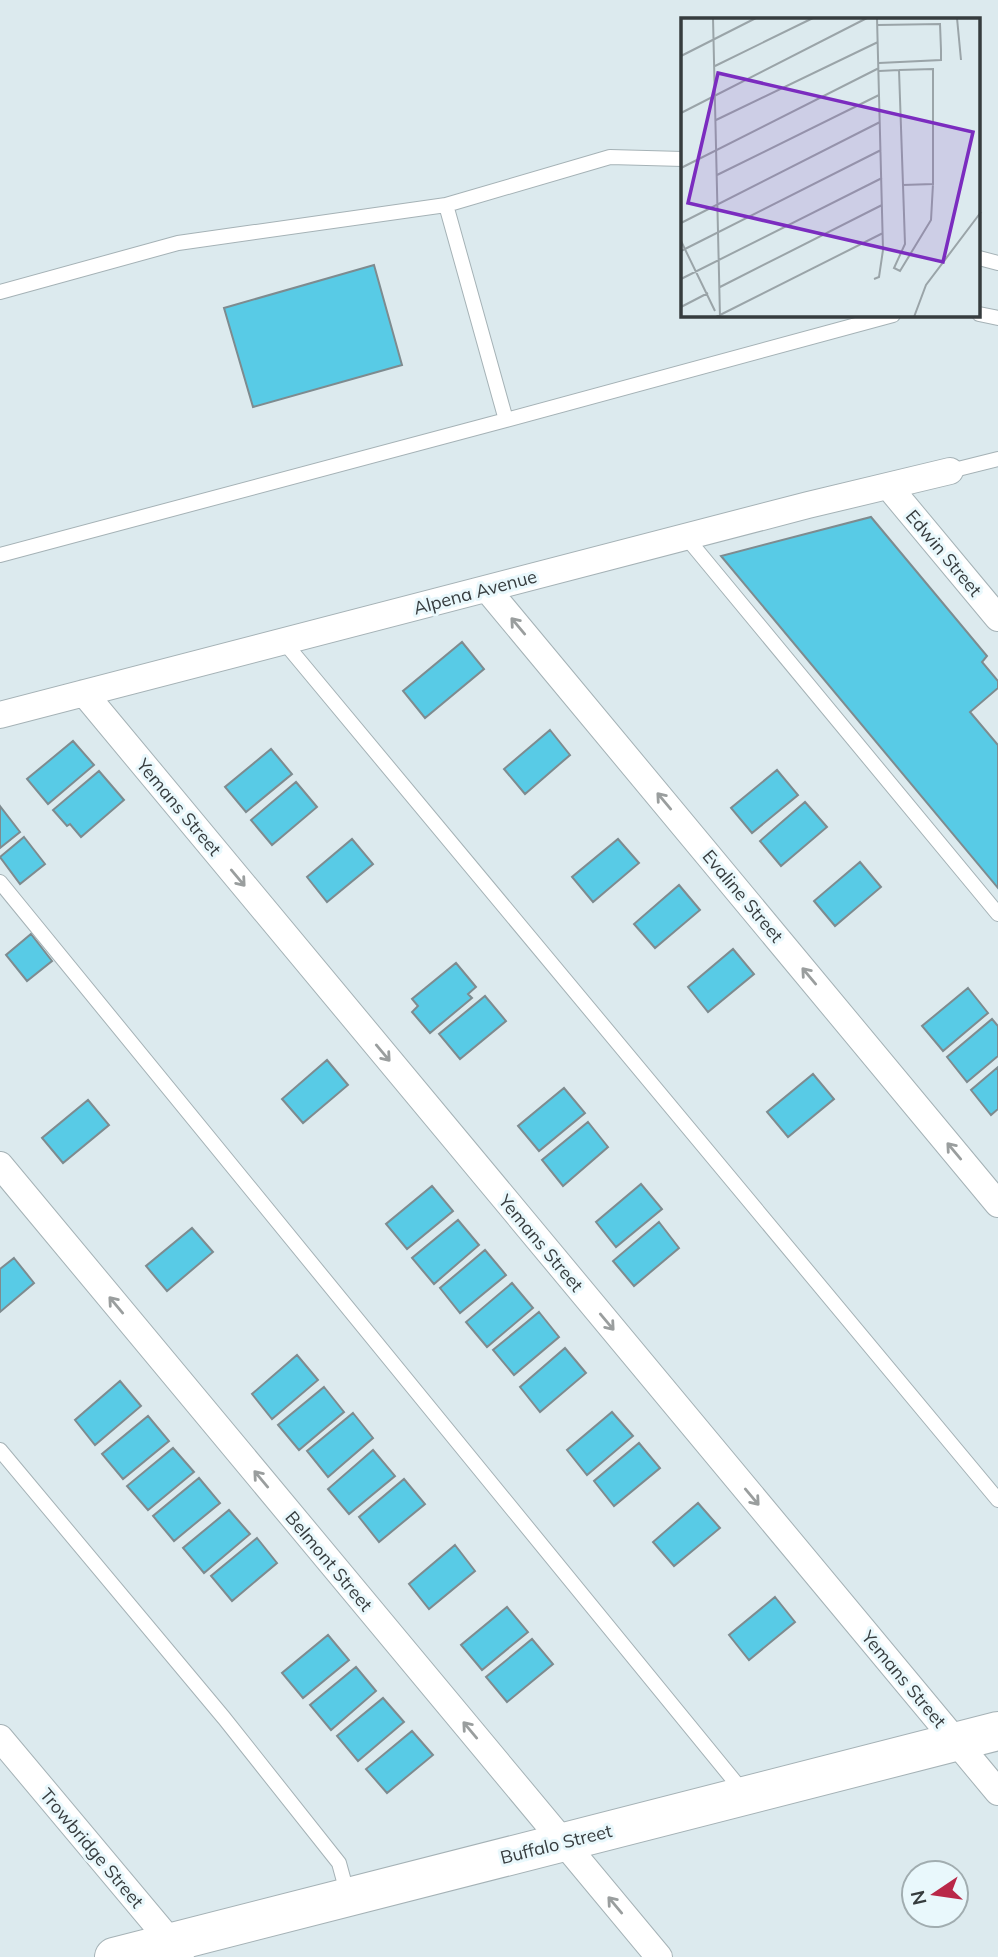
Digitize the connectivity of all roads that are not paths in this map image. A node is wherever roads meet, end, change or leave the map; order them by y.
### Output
1 (681, 159) edge
2 (446, 205) junction
3 (981, 259) edge
4 (998, 263) edge
5 (0, 292) edge
6 (886, 317) edge
7 (506, 420) junction
8 (998, 459) edge
9 (950, 471) joint
10 (889, 487) junction
11 (686, 537) junction
12 (0, 555) edge
13 (487, 589) junction
14 (998, 618) edge
15 (284, 642) junction
16 (84, 693) junction
17 (0, 715) edge
18 (0, 882) edge
19 (998, 914) edge
20 (0, 1165) edge
21 (998, 1203) edge
22 (0, 1450) edge
23 (998, 1500) edge
24 (998, 1731) edge
25 (0, 1738) edge
26 (956, 1741) junction
27 (998, 1792) edge
28 (746, 1795) junction
29 (563, 1842) junction
30 (348, 1897) junction
31 (178, 1950) edge
32 (114, 1957) edge
33 (659, 1957) edge

1 - 2 lane
2 - 5 lane
2 - 7 lane
3 - 4 lane
6 - 7 lane
7 - 12 lane
8 - 9 lane
9 - 10 street, Alpena Avenue
10 - 11 street, Alpena Avenue
10 - 14 street, Edwin Street
11 - 13 street, Alpena Avenue
11 - 19 lane
13 - 15 street, Alpena Avenue
21 -> 13 street, Evaline Street
15 - 16 street, Alpena Avenue
15 - 23 lane
16 - 17 street, Alpena Avenue
16 -> 26 street, Yemans Street
18 - 28 lane
29 -> 20 street, Belmont Street
22 - 30 lane
24 - 26 street, Buffalo Street
25 - 31 street, Trowbridge Street
26 - 27 street, Yemans Street
26 - 28 street, Buffalo Street
28 - 29 street, Buffalo Street
29 - 30 street, Buffalo Street
33 -> 29 street, Belmont Street
30 - 31 street, Buffalo Street
31 - 32 street, Buffalo Street

